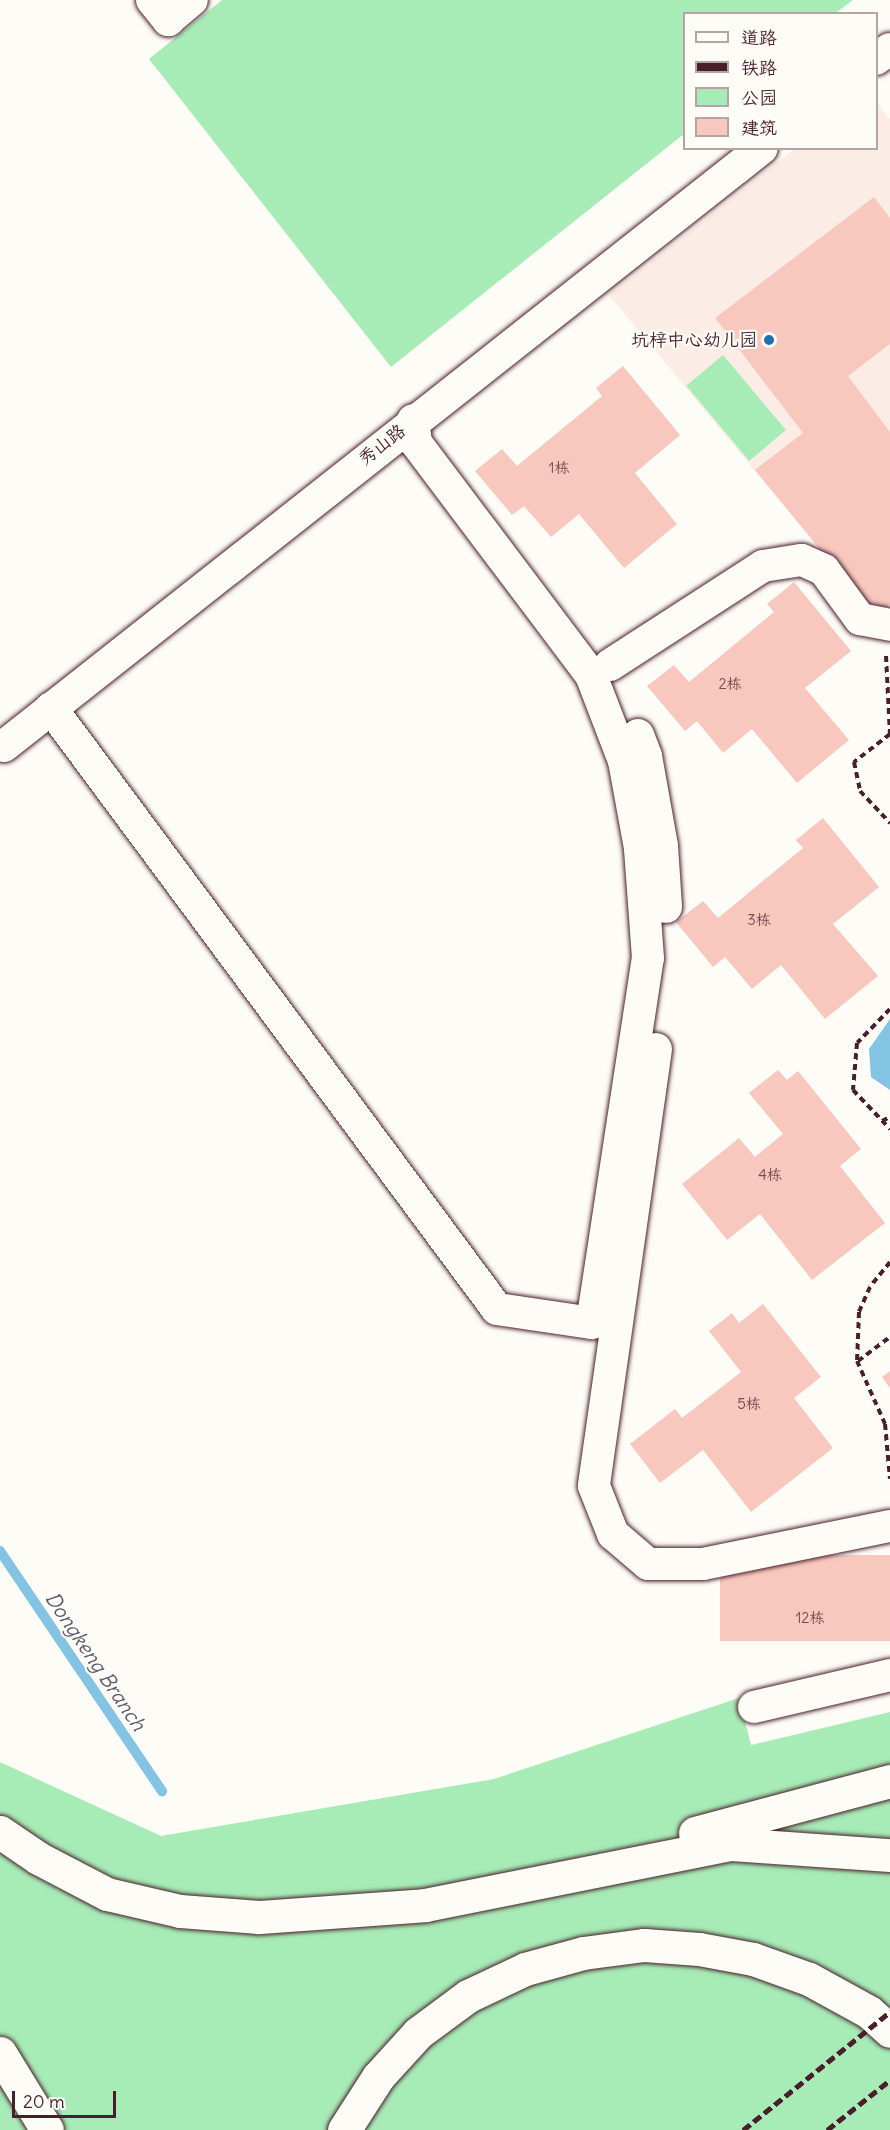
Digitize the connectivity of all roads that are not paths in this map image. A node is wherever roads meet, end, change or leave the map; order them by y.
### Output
1 (152, 0) edge
2 (192, 0) edge
3 (759, 150) edge
4 (413, 420) junction
5 (887, 625) edge
6 (610, 665) junction
7 (51, 708) junction
8 (4, 746) dead end
9 (890, 1526) edge
10 (890, 1674) edge
11 (754, 1707) dead end
12 (890, 1780) edge
13 (0, 1832) edge
14 (890, 1855) edge
15 (425, 1905) junction
16 (890, 2031) edge
17 (0, 2053) edge
18 (47, 2130) edge
19 (344, 2130) edge

1 - 2 street
3 - 4 street, 秀山路
4 - 6 street
4 - 7 street, 秀山路
4 - 7 street
5 - 6 street
6 - 9 street
7 - 8 street, 秀山路
10 - 11 street
12 - 15 highway
13 - 15 highway
14 - 15 highway
16 - 19 highway
17 - 18 highway

